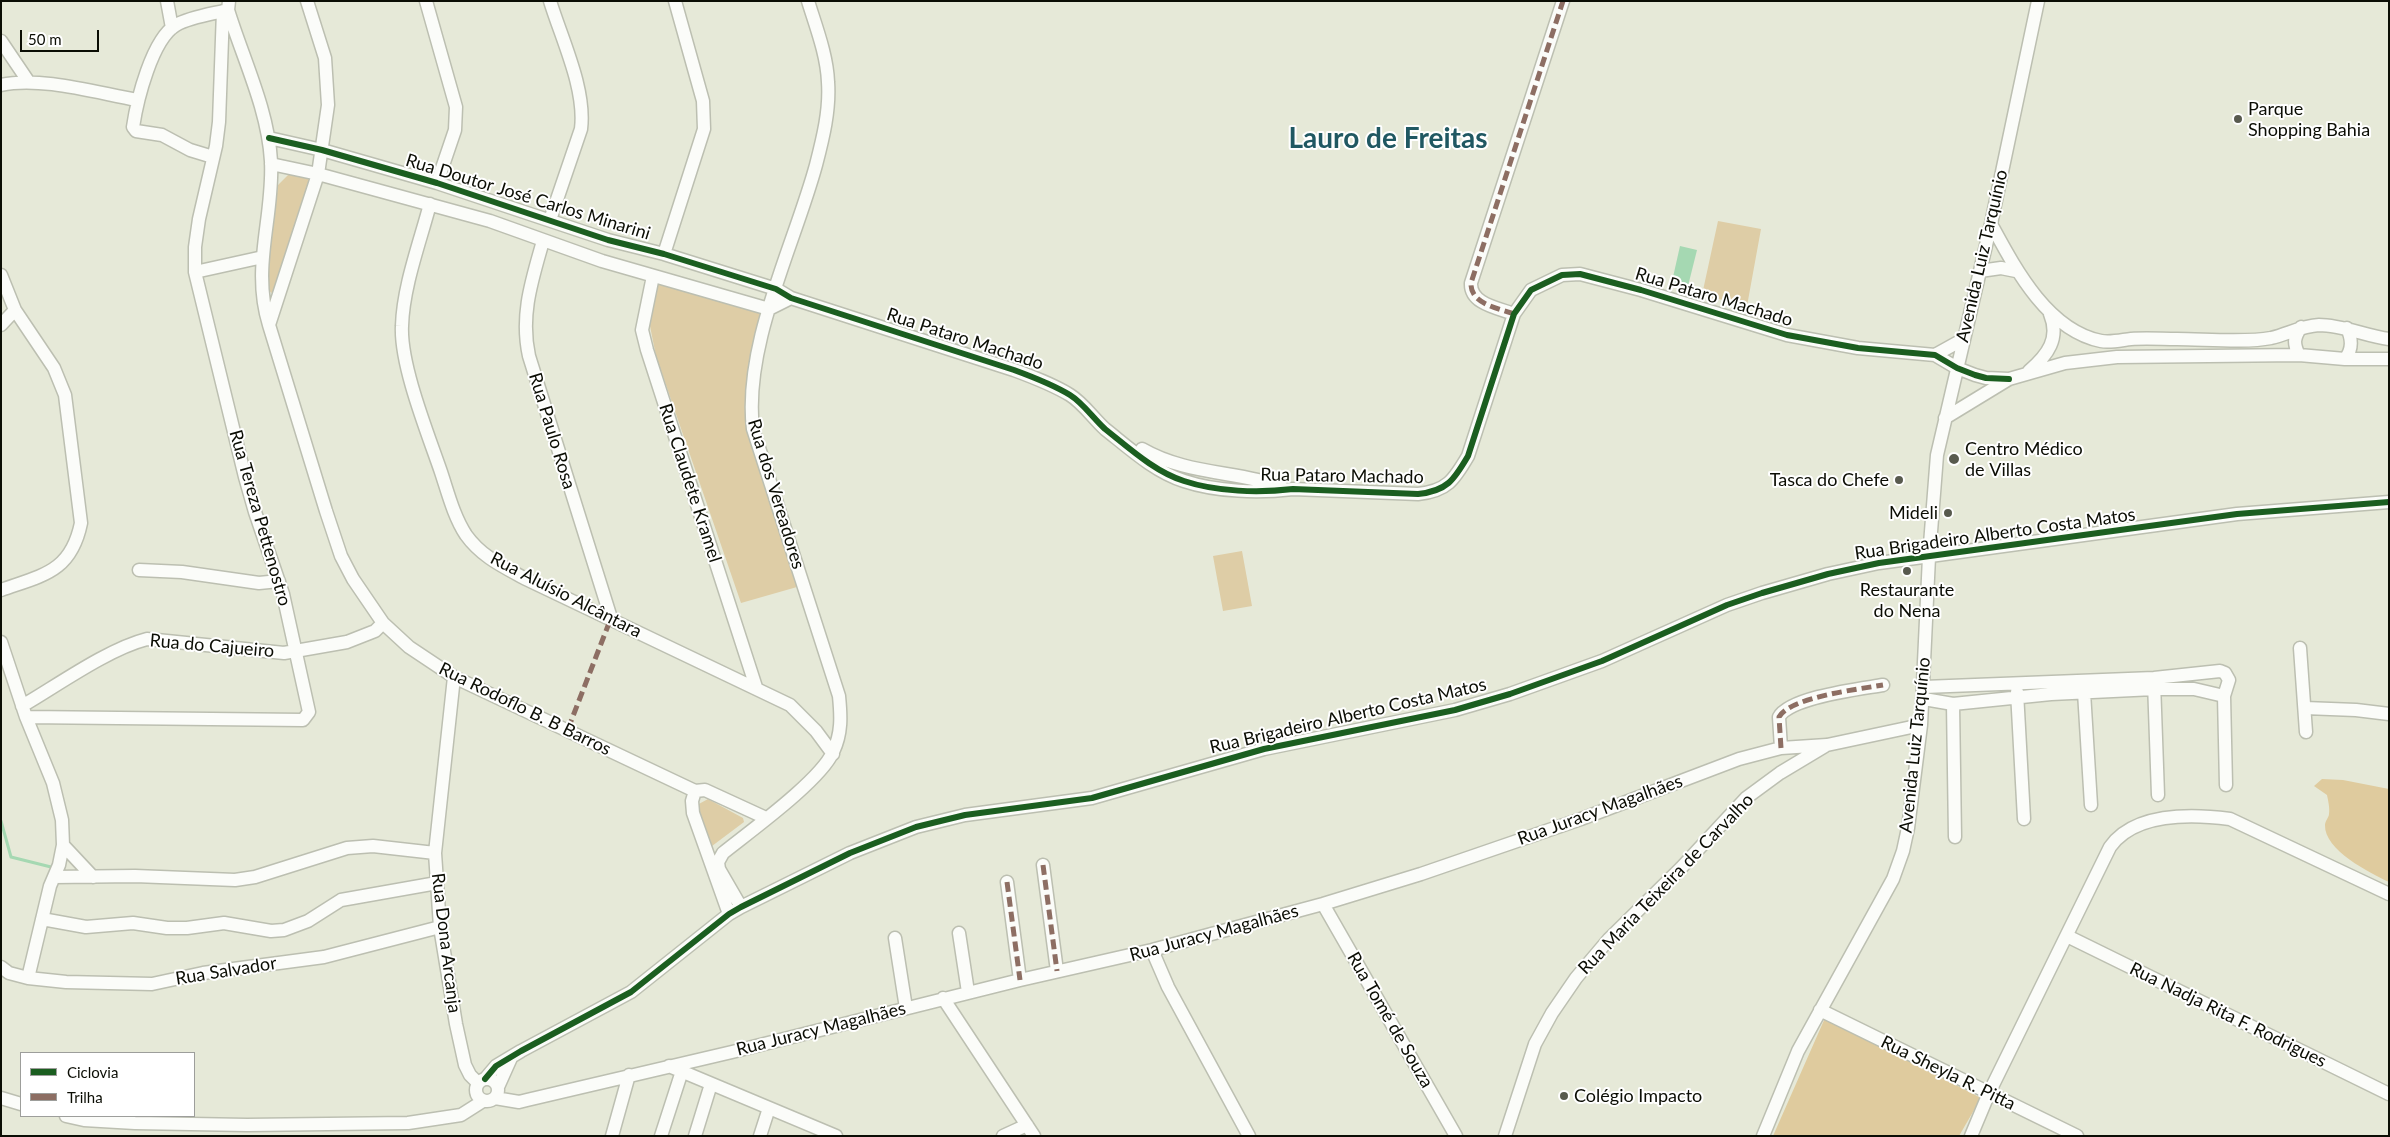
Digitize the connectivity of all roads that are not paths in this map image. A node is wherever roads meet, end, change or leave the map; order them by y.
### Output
1 (167, 1) edge
2 (307, 1) edge
3 (426, 1) edge
4 (550, 1) edge
5 (675, 1) edge
6 (808, 1) edge
7 (1562, 1) edge
8 (2038, 1) edge
9 (226, 7) edge
10 (172, 28) junction
11 (1, 41) edge
12 (28, 82) junction
13 (1, 85) edge
14 (137, 100) junction
15 (269, 138) junction
16 (322, 150) junction
17 (213, 157) junction
18 (271, 164) junction
19 (318, 174) junction
20 (436, 183) junction
21 (498, 202) junction
22 (430, 204) junction
23 (550, 220) junction
24 (490, 221) junction
25 (1991, 224) junction
26 (608, 240) junction
27 (543, 241) junction
28 (664, 254) junction
29 (263, 257) junction
30 (602, 261) junction
31 (1980, 271) junction
32 (2016, 271) junction
33 (195, 272) junction
34 (1, 275) edge
35 (653, 276) junction
36 (776, 289) junction
37 (790, 298) junction
38 (769, 309) junction
39 (2048, 309) junction
40 (15, 310) junction
41 (1514, 314) junction
42 (270, 324) junction
43 (1, 325) edge
44 (2301, 327) junction
45 (2347, 328) junction
46 (2389, 339) edge
47 (1962, 343) junction
48 (1935, 355) junction
49 (2299, 355) junction
50 (2345, 359) junction
51 (2389, 359) edge
52 (1957, 368) junction
53 (2028, 372) junction
54 (1976, 375) junction
55 (2009, 380) junction
56 (1945, 418) junction
57 (1104, 428) junction
58 (1194, 470) junction
59 (1222, 473) junction
60 (1184, 481) junction
61 (1213, 487) junction
62 (1293, 489) junction
63 (2389, 502) edge
64 (1929, 557) junction
65 (140, 570) dead end
66 (279, 581) junction
67 (1, 590) edge
68 (611, 618) junction
69 (383, 623) junction
70 (1, 642) edge
71 (2300, 648) dead end
72 (297, 651) junction
73 (454, 677) junction
74 (2016, 683) junction
75 (2154, 683) junction
76 (1883, 685) dead end
77 (1975, 685) junction
78 (756, 687) junction
79 (2050, 688) junction
80 (2084, 692) junction
81 (1924, 693) junction
82 (2224, 696) junction
83 (2017, 699) junction
84 (1972, 702) junction
85 (1953, 704) junction
86 (2305, 708) junction
87 (24, 711) junction
88 (2389, 714) edge
89 (1921, 725) junction
90 (2306, 732) dead end
91 (1828, 745) junction
92 (1781, 748) junction
93 (833, 754) junction
94 (2226, 785) dead end
95 (695, 791) junction
96 (2158, 795) dead end
97 (2091, 805) dead end
98 (766, 818) junction
99 (2024, 819) dead end
100 (1955, 837) dead end
101 (63, 845) junction
102 (435, 853) junction
103 (1043, 865) dead end
104 (54, 877) junction
105 (94, 877) junction
106 (1007, 882) dead end
107 (437, 883) junction
108 (2389, 894) edge
109 (1323, 904) junction
110 (741, 907) junction
111 (729, 914) junction
112 (42, 919) junction
113 (440, 927) junction
114 (959, 933) dead end
115 (2067, 936) junction
116 (895, 938) dead end
117 (1152, 950) junction
118 (5, 970) edge
119 (1057, 971) junction
120 (28, 978) junction
121 (1020, 980) junction
122 (968, 992) junction
123 (944, 998) junction
124 (906, 1008) junction
125 (1820, 1010) junction
126 (511, 1058) junction
127 (670, 1066) junction
128 (682, 1072) junction
129 (629, 1075) junction
130 (481, 1081) junction
131 (711, 1084) junction
132 (1989, 1092) junction
133 (2389, 1094) edge
134 (492, 1096) junction
135 (1, 1098) edge
136 (20, 1104) edge
137 (769, 1108) junction
138 (70, 1117) edge
139 (245, 1130) edge
140 (1030, 1130) edge
141 (612, 1136) edge
142 (661, 1136) edge
143 (695, 1136) edge
144 (760, 1136) edge
145 (836, 1136) edge
146 (1003, 1136) edge
147 (1249, 1136) edge
148 (1456, 1136) edge
149 (1505, 1136) edge
150 (1763, 1136) edge
151 (1972, 1136) edge
152 (2077, 1136) edge

1 - 10 street
2 - 16 street
3 - 20 street
4 - 23 street
5 - 28 street
6 - 36 street, Rua dos Vereadores
7 - 41 street
8 - 25 street, Avenida Luiz Tarquínio
9 - 10 street
9 - 15 street, Rua Rodoflo B. B Barros
9 - 17 street, Rua Tereza Pettenostro
10 - 14 street
11 - 12 street
12 - 13 street
12 - 14 street
14 - 17 street
15 - 16 street, Rua Doutor José Carlos Minarini
15 - 18 street, Rua Rodoflo B. B Barros
16 - 19 street
16 - 20 street, Rua Doutor José Carlos Minarini
17 - 33 street, Rua Tereza Pettenostro
18 - 19 street, Rua Doutor José Carlos Minarini
18 - 29 street, Rua Rodoflo B. B Barros
19 - 22 street, Rua Doutor José Carlos Minarini
19 - 42 street
20 - 21 street, Rua Doutor José Carlos Minarini
21 - 23 street, Rua Doutor José Carlos Minarini
21 - 24 street
22 - 24 street, Rua Doutor José Carlos Minarini
22 - 68 street, Rua Aluísio Alcântara
23 - 26 street, Rua Doutor José Carlos Minarini
24 - 27 street, Rua Doutor José Carlos Minarini
25 - 31 street, Avenida Luiz Tarquínio
25 - 32 street
26 - 28 street, Rua Doutor José Carlos Minarini
26 - 30 street
27 - 30 street, Rua Doutor José Carlos Minarini
27 - 68 street, Rua Paulo Rosa
28 - 36 street, Rua Doutor José Carlos Minarini
29 - 33 street
29 - 42 street, Rua Rodoflo B. B Barros
30 - 35 street, Rua Doutor José Carlos Minarini
31 - 32 street
31 - 47 street, Avenida Luiz Tarquínio
32 - 39 street
33 - 66 street, Rua Tereza Pettenostro
34 - 40 street
35 - 38 street, Rua Doutor José Carlos Minarini
35 - 78 street, Rua Claudete Kramel
36 - 37 street, Rua Pataro Machado
36 - 38 street, Rua dos Vereadores
37 - 38 street
37 - 57 street, Rua Pataro Machado
38 - 93 street, Rua dos Vereadores
39 - 44 street
39 - 53 street
40 - 43 street
40 - 67 street
41 - 48 street, Rua Pataro Machado
41 - 62 street, Rua Pataro Machado
42 - 69 street, Rua Rodoflo B. B Barros
44 - 45 street
44 - 49 street
45 - 46 street
45 - 50 street
47 - 48 street
47 - 52 street, Avenida Luiz Tarquínio
47 - 54 street
48 - 52 street, Rua Pataro Machado
49 - 50 street
49 - 53 street
50 - 51 street
52 - 54 street, Rua Pataro Machado
52 - 56 street, Avenida Luiz Tarquínio
53 - 55 street
54 - 55 street
55 - 56 street
56 - 64 street, Avenida Luiz Tarquínio
57 - 58 street, Rua Pataro Machado
57 - 60 street, Rua Pataro Machado
58 - 59 street, Rua Pataro Machado
58 - 60 street
59 - 61 street
59 - 62 street, Rua Pataro Machado
60 - 61 street, Rua Pataro Machado
61 - 62 street, Rua Pataro Machado
63 - 64 street, Rua Brigadeiro Alberto Costa Matos
64 - 81 street, Avenida Luiz Tarquínio
64 - 110 street, Rua Brigadeiro Alberto Costa Matos
65 - 66 street
66 - 72 street, Rua Tereza Pettenostro
68 - 78 street, Rua Aluísio Alcântara
69 - 72 street, Rua do Cajueiro
69 - 73 street, Rua Rodoflo B. B Barros
70 - 87 street
71 - 86 street
72 - 87 street, Rua do Cajueiro
72 - 87 street, Rua Tereza Pettenostro
73 - 95 street, Rua Rodoflo B. B Barros
73 - 102 street, Rua Dona Arcanja
74 - 77 street
74 - 79 street
74 - 83 street
75 - 79 street
75 - 80 street
75 - 82 street
75 - 82 street
75 - 96 street
76 - 92 street
77 - 81 street
77 - 84 street
78 - 93 street, Rua Aluísio Alcântara
79 - 80 street
79 - 83 street
80 - 97 street
81 - 85 street
81 - 89 street, Avenida Luiz Tarquínio
82 - 94 street
83 - 84 street
83 - 99 street
84 - 85 street
85 - 100 street
86 - 88 street
86 - 90 street
87 - 101 street
89 - 91 street, Rua Juracy Magalhães
89 - 125 street, Avenida Luiz Tarquínio
91 - 92 street, Rua Juracy Magalhães
91 - 149 street, Rua Maria Teixeira de Carvalho
92 - 109 street, Rua Juracy Magalhães
93 - 98 street, Rua dos Vereadores
95 - 98 street, Rua Rodoflo B. B Barros
95 - 111 street
98 - 110 street, Rua dos Vereadores
101 - 104 street
101 - 105 street
102 - 105 street
102 - 107 street, Rua Dona Arcanja
103 - 119 street
104 - 105 street
104 - 112 street
106 - 121 street
107 - 112 street
107 - 113 street, Rua Dona Arcanja
108 - 115 street
109 - 117 street, Rua Juracy Magalhães
109 - 148 street, Rua Tomé de Souza
110 - 111 street, Rua Brigadeiro Alberto Costa Matos
111 - 126 street, Rua Brigadeiro Alberto Costa Matos
112 - 120 street
113 - 120 street, Rua Salvador
113 - 130 street, Rua Dona Arcanja
114 - 122 street
115 - 132 street
115 - 133 street, Rua Nadja Rita F. Rodrigues
116 - 124 street
117 - 119 street, Rua Juracy Magalhães
117 - 147 street
118 - 120 street, Rua Salvador
119 - 121 street, Rua Juracy Magalhães
121 - 122 street, Rua Juracy Magalhães
122 - 123 street, Rua Juracy Magalhães
123 - 124 street, Rua Juracy Magalhães
123 - 140 street
124 - 127 street, Rua Juracy Magalhães
125 - 132 street, Rua Sheyla R. Pitta
125 - 150 street, Avenida Luiz Tarquínio
126 - 130 street, Rua Brigadeiro Alberto Costa Matos
126 - 134 street
127 - 128 street
127 - 129 street, Rua Juracy Magalhães
128 - 131 street
128 - 142 street
129 - 134 street, Rua Juracy Magalhães
129 - 141 street
130 - 134 street
130 - 134 street
131 - 137 street
131 - 143 street
132 - 151 street
132 - 152 street, Rua Sheyla R. Pitta
134 - 139 street
135 - 136 street
137 - 144 street
137 - 145 street
138 - 139 street
140 - 146 street

